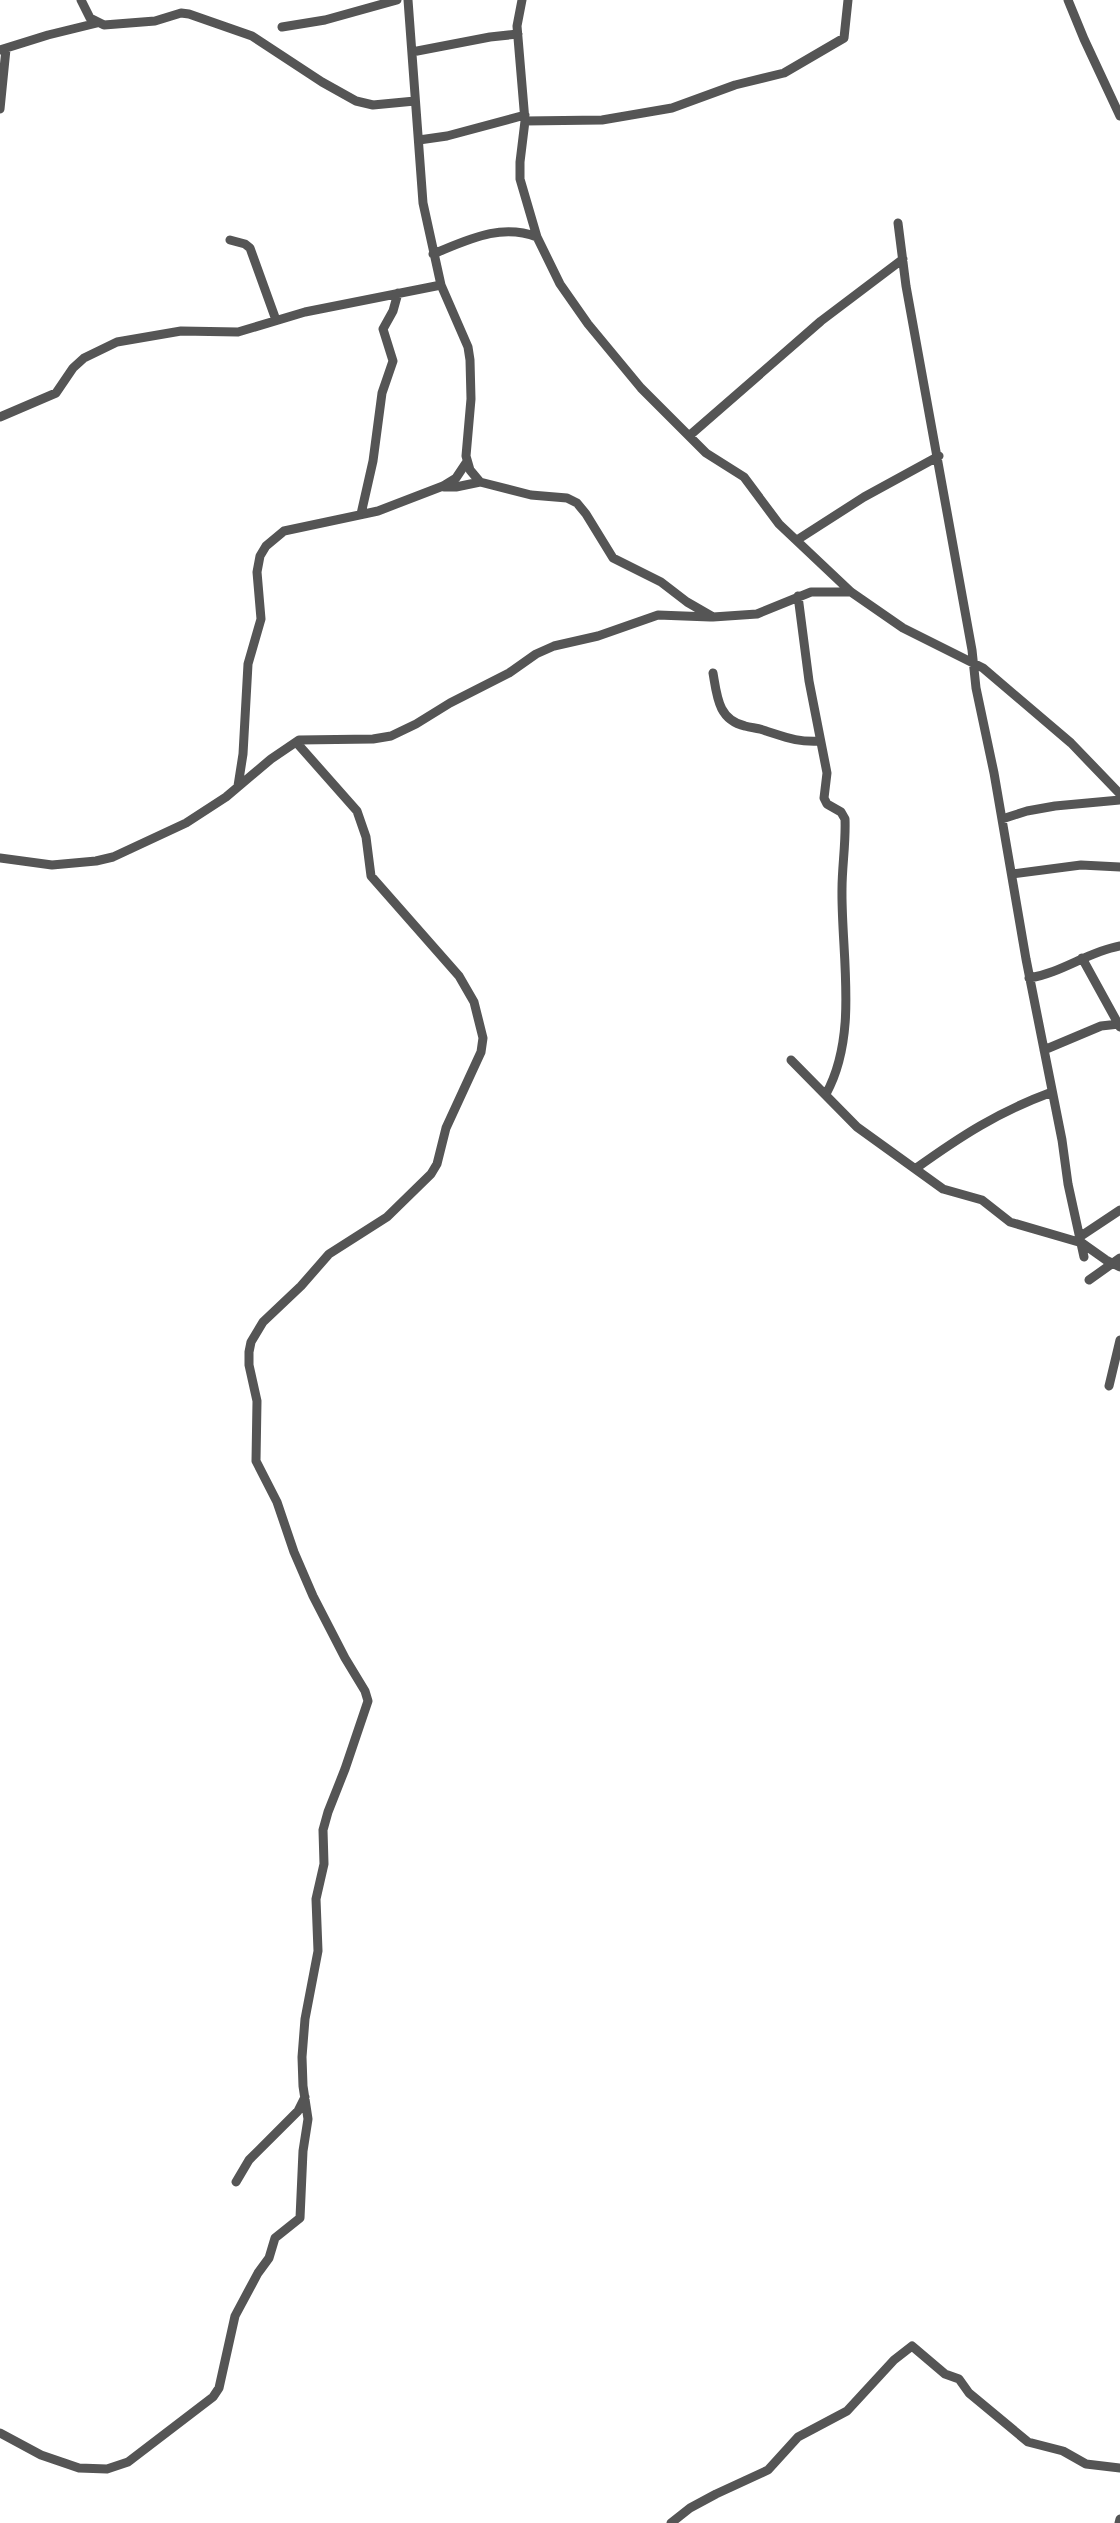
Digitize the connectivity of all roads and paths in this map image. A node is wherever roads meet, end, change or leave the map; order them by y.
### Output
1 (81, 0) edge
2 (397, 0) edge
3 (411, 0) edge
4 (522, 0) edge
5 (848, 0) edge
6 (1068, 0) edge
7 (97, 23) junction
8 (282, 27) dead end
9 (518, 34) junction
10 (3, 50) edge
11 (412, 52) junction
12 (415, 101) junction
13 (0, 109) edge
14 (1120, 116) edge
15 (525, 118) junction
16 (419, 140) junction
17 (898, 223) dead end
18 (537, 237) junction
19 (230, 240) dead end
20 (433, 254) junction
21 (903, 259) junction
22 (441, 285) junction
23 (398, 293) junction
24 (276, 320) junction
25 (0, 417) edge
26 (689, 436) junction
27 (939, 456) junction
28 (466, 463) junction
29 (480, 482) junction
30 (443, 486) junction
31 (361, 514) junction
32 (797, 540) junction
33 (851, 592) junction
34 (798, 596) junction
35 (713, 617) junction
36 (973, 662) junction
37 (713, 673) dead end
38 (820, 741) junction
39 (296, 742) junction
40 (238, 786) junction
41 (1120, 794) edge
42 (1120, 800) edge
43 (1002, 819) junction
44 (0, 858) edge
45 (1120, 866) edge
46 (1012, 874) junction
47 (1120, 946) edge
48 (1082, 958) junction
49 (1029, 978) junction
50 (1119, 1026) edge
51 (1044, 1050) junction
52 (791, 1060) dead end
53 (1052, 1092) junction
54 (826, 1094) junction
55 (915, 1170) junction
56 (1120, 1210) edge
57 (1081, 1239) junction
58 (1084, 1257) dead end
59 (1118, 1263) edge
60 (1089, 1280) dead end
61 (1120, 1340) edge
62 (1109, 1386) dead end
63 (305, 2097) junction
64 (236, 2182) dead end
65 (0, 2433) edge
66 (1120, 2468) edge
67 (671, 2523) edge

1 - 7 street
2 - 8 street
3 - 11 street
4 - 9 street
5 - 15 street
6 - 14 street
7 - 10 street
7 - 12 street
9 - 11 street
9 - 15 street
10 - 13 street
11 - 12 street
12 - 16 street
15 - 16 street
15 - 18 street
16 - 20 street
17 - 21 street
18 - 20 street
18 - 26 street
19 - 24 street
20 - 22 street
21 - 26 street
21 - 27 street
22 - 23 street
22 - 28 street
23 - 24 street
23 - 31 street
24 - 25 street
26 - 32 street
27 - 32 street
27 - 36 street
28 - 29 street
28 - 30 street
29 - 30 street
29 - 35 street
30 - 31 street
31 - 40 street
32 - 33 street
33 - 34 street
33 - 36 street
34 - 35 street
34 - 38 street
35 - 39 street
36 - 41 street
36 - 43 street
37 - 38 street
38 - 54 street
39 - 40 street
39 - 63 street
40 - 44 street
42 - 43 street
43 - 46 street
45 - 46 street
46 - 49 street
47 - 48 street
48 - 49 street
48 - 50 street
49 - 51 street
50 - 51 street
51 - 53 street
52 - 54 street
53 - 55 street
53 - 57 street
54 - 55 street
55 - 57 street
56 - 57 street
57 - 58 street
57 - 59 street
59 - 60 street
61 - 62 street
63 - 64 street
63 - 65 street
66 - 67 street

